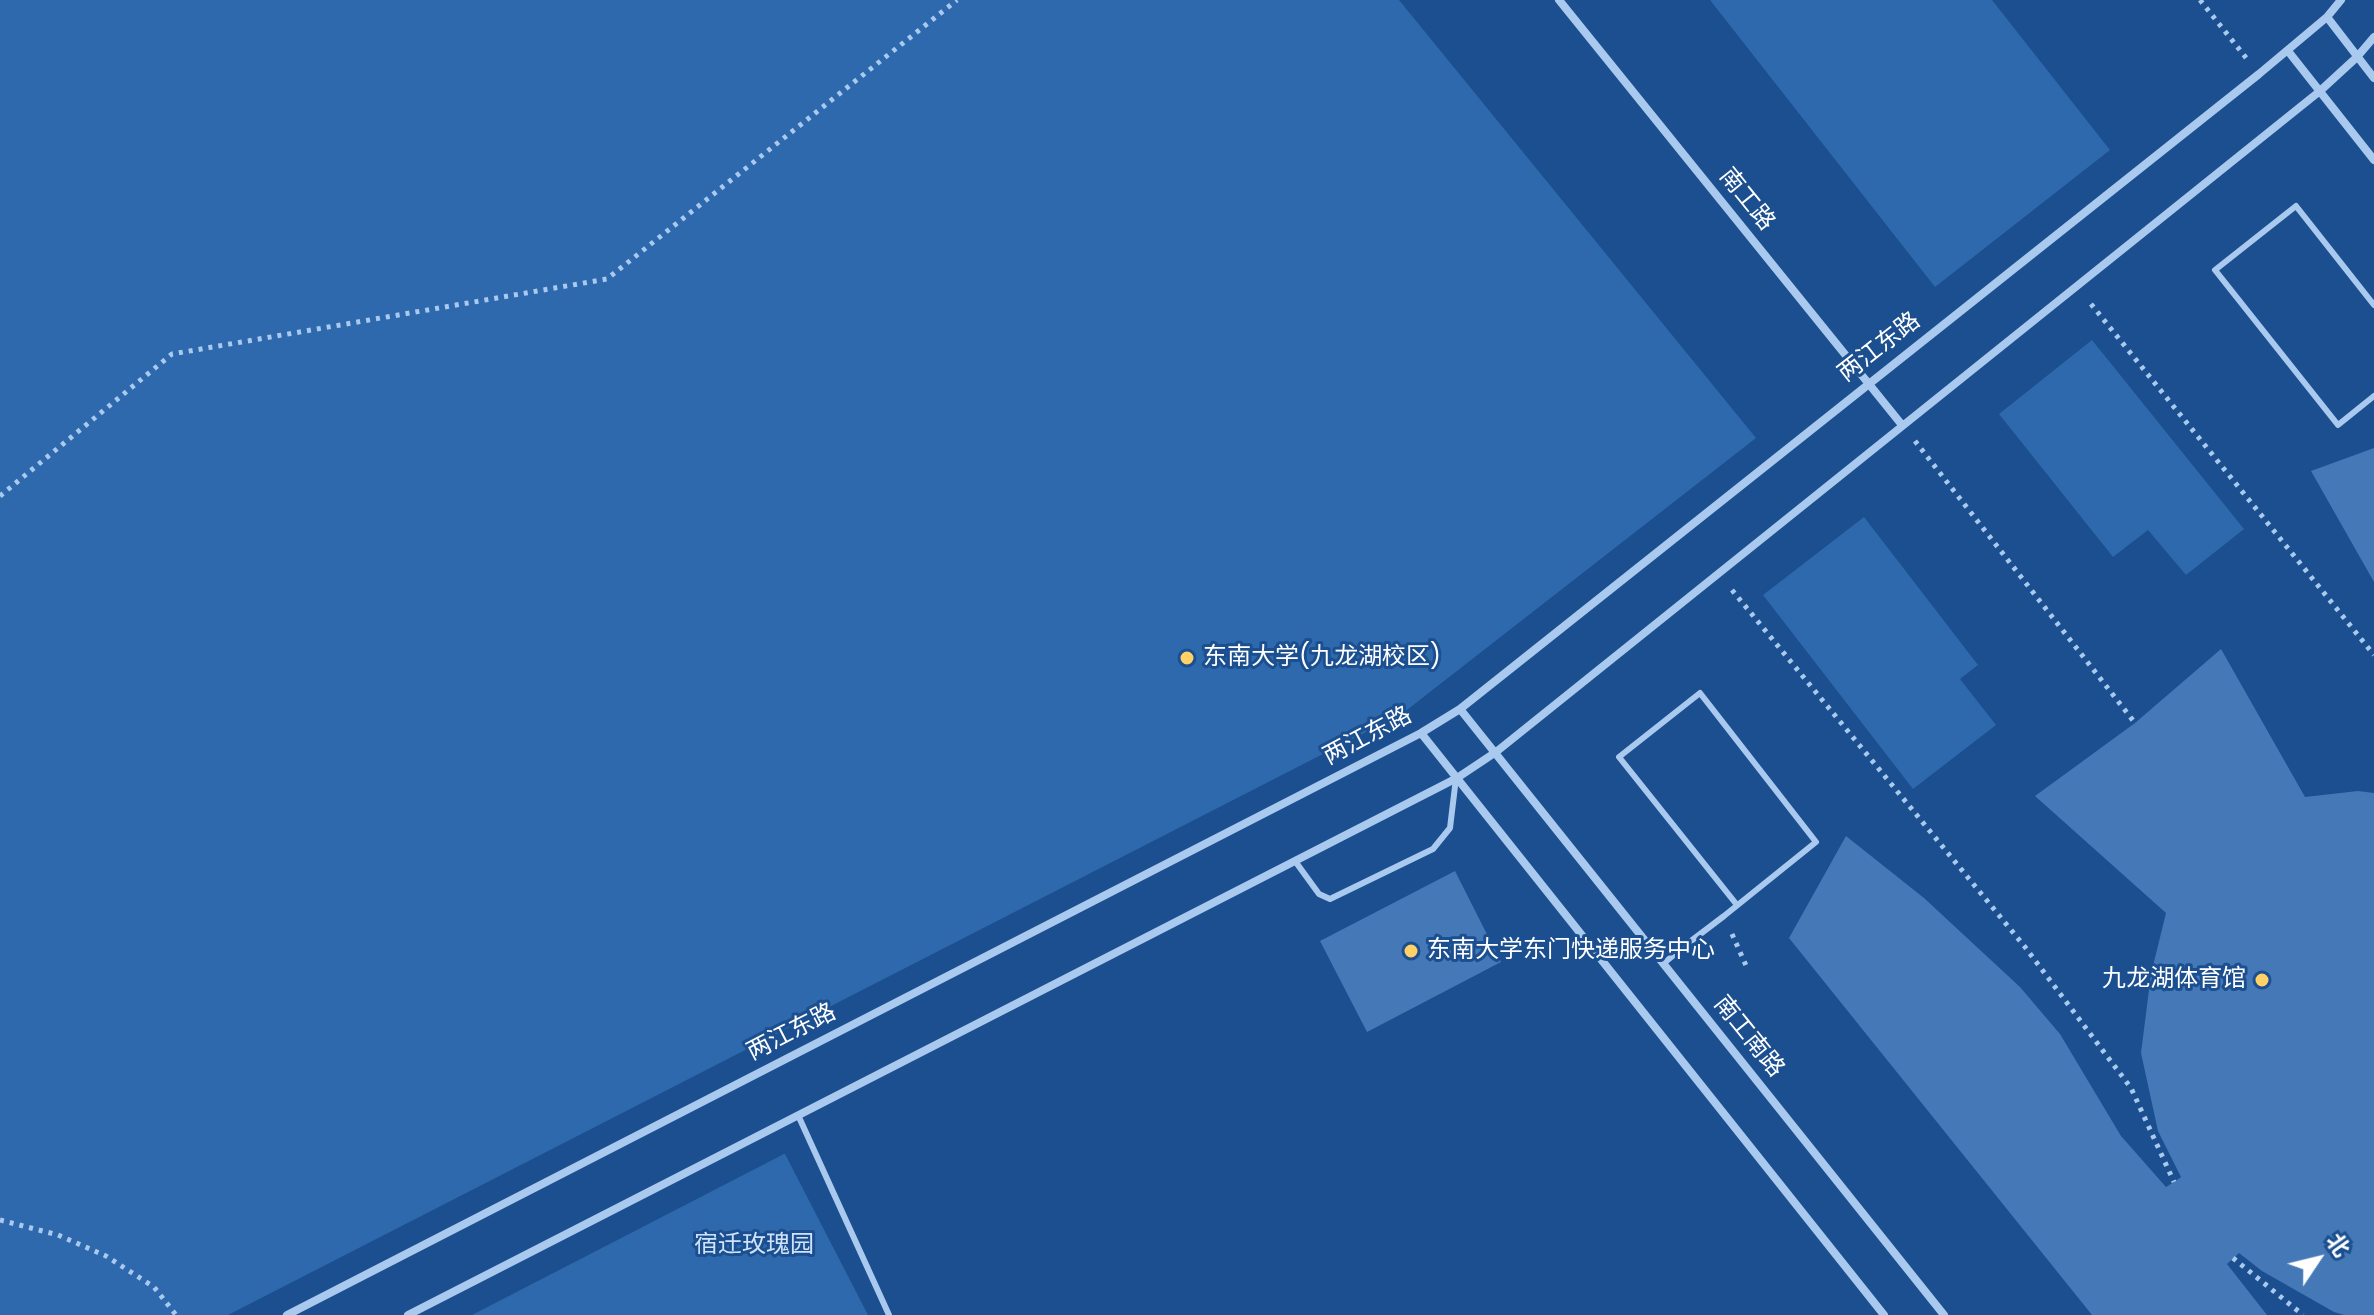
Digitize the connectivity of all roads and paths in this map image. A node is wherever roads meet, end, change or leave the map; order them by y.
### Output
1 (957, 0) edge
2 (1559, 0) edge
3 (2200, 0) edge
4 (2341, 0) edge
5 (2327, 17) junction
6 (2374, 37) edge
7 (2288, 51) junction
8 (2357, 57) junction
9 (2259, 74) junction
10 (2374, 78) edge
11 (2320, 91) junction
12 (2374, 160) edge
13 (2077, 285) junction
14 (2374, 305) edge
15 (1868, 383) junction
16 (2374, 396) edge
17 (1902, 425) junction
18 (0, 496) edge
19 (1719, 574) junction
20 (2374, 655) edge
21 (1460, 709) junction
22 (2135, 723) dead end
23 (1421, 733) junction
24 (1496, 752) junction
25 (1457, 778) junction
26 (1295, 861) junction
27 (1737, 905) junction
28 (1724, 916) junction
29 (1664, 963) junction
30 (1748, 970) dead end
31 (798, 1115) junction
32 (2174, 1182) dead end
33 (0, 1220) edge
34 (2233, 1258) dead end
35 (176, 1315) edge
36 (287, 1315) edge
37 (408, 1315) edge
38 (889, 1315) edge
39 (1884, 1315) edge
40 (1944, 1315) edge
41 (2303, 1315) edge

1 - 18 path
2 - 15 street, 南工路
3 - 9 path
4 - 5 street, 两江东路
5 - 7 street, 两江东路
5 - 8 street
6 - 8 street
7 - 9 street, 两江东路
7 - 11 street
8 - 10 street
8 - 11 street
9 - 15 street, 两江东路
11 - 12 street
11 - 13 street
13 - 17 street
13 - 20 path
14 - 16 lane
15 - 17 street, 南工路
15 - 21 street, 两江东路
17 - 19 street
17 - 22 path
19 - 24 street
19 - 32 path
21 - 23 street, 两江东路
21 - 24 street, 南工南路
23 - 25 street
23 - 36 street, 两江东路
24 - 25 street
24 - 29 street, 南工南路
25 - 26 street
25 - 26 lane
25 - 39 street
26 - 31 street
27 - 27 lane
27 - 28 lane
28 - 29 lane
28 - 30 path
29 - 40 street, 南工南路
31 - 37 street
31 - 38 lane
33 - 35 path
34 - 41 path

